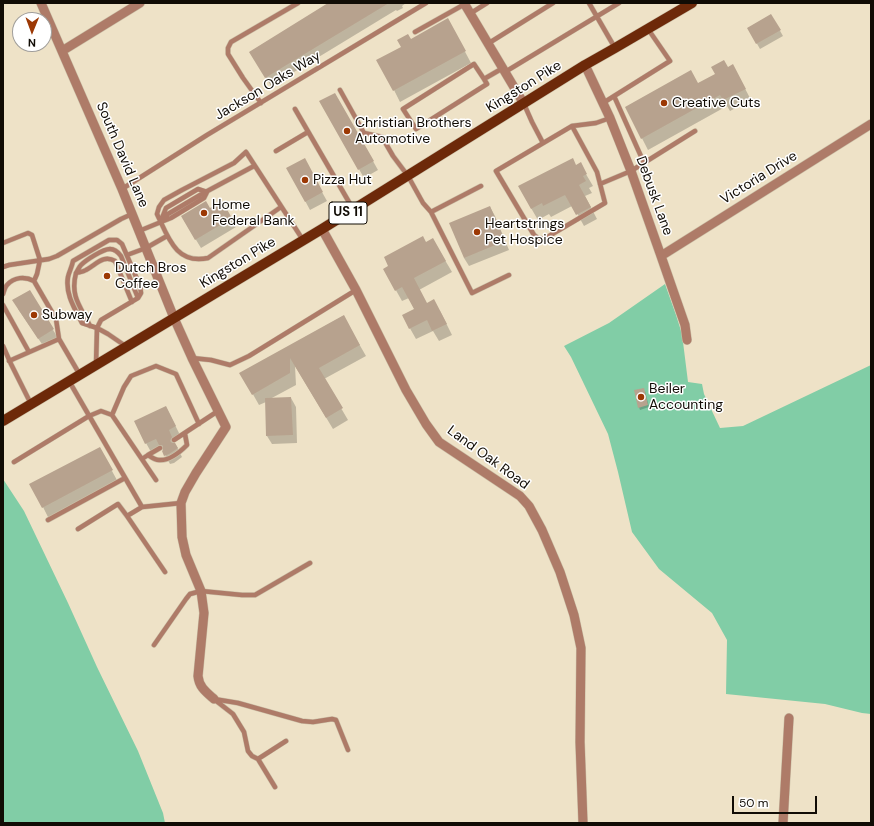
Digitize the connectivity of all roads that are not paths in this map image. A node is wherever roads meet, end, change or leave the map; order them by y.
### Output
1 (41, 3) edge
2 (140, 3) edge
3 (298, 3) edge
4 (426, 3) edge
5 (464, 3) edge
6 (487, 3) edge
7 (553, 3) edge
8 (589, 3) edge
9 (620, 3) edge
10 (692, 3) edge
11 (680, 6) edge
12 (470, 13) junction
13 (597, 17) junction
14 (648, 29) junction
15 (415, 32) dead end
16 (489, 43) junction
17 (615, 48) junction
18 (62, 51) junction
19 (585, 65) junction
20 (504, 70) junction
21 (484, 79) junction
22 (340, 90) dead end
23 (614, 96) junction
24 (260, 103) junction
25 (603, 103) junction
26 (524, 104) junction
27 (295, 109) dead end
28 (610, 118) junction
29 (871, 124) edge
30 (572, 126) junction
31 (695, 130) dead end
32 (308, 132) junction
33 (543, 143) junction
34 (276, 151) dead end
35 (644, 162) junction
36 (254, 166) junction
37 (631, 171) junction
38 (408, 176) junction
39 (600, 184) junction
40 (481, 186) dead end
41 (122, 189) junction
42 (206, 192) junction
43 (282, 207) junction
44 (354, 209) junction
45 (431, 212) junction
46 (132, 214) junction
47 (161, 222) junction
48 (322, 229) junction
49 (139, 231) junction
50 (167, 236) junction
51 (303, 240) junction
52 (3, 244) edge
53 (146, 248) junction
54 (127, 255) junction
55 (661, 256) junction
56 (40, 260) junction
57 (3, 267) edge
58 (76, 273) junction
59 (509, 275) dead end
60 (34, 281) junction
61 (356, 290) junction
62 (3, 294) edge
63 (138, 298) junction
64 (132, 302) junction
65 (3, 305) edge
66 (174, 318) junction
67 (90, 326) junction
68 (97, 328) junction
69 (59, 339) junction
70 (687, 340) dead end
71 (3, 346) edge
72 (127, 347) junction
73 (30, 352) junction
74 (192, 358) junction
75 (9, 361) junction
76 (96, 365) junction
77 (80, 375) junction
78 (69, 382) junction
79 (31, 404) junction
80 (218, 411) junction
81 (112, 415) junction
82 (89, 416) junction
83 (3, 421) edge
84 (199, 424) junction
85 (185, 434) junction
86 (174, 440) dead end
87 (160, 448) dead end
88 (148, 455) junction
89 (142, 458) junction
90 (14, 462) dead end
91 (125, 478) junction
92 (156, 480) dead end
93 (181, 503) junction
94 (142, 507) junction
95 (126, 516) junction
96 (48, 520) dead end
97 (78, 529) dead end
98 (310, 563) dead end
99 (165, 572) dead end
100 (201, 591) junction
101 (154, 645) dead end
102 (214, 699) junction
103 (789, 718) dead end
104 (286, 741) dead end
105 (348, 750) dead end
106 (258, 759) junction
107 (276, 787) dead end
108 (583, 823) edge
109 (782, 823) edge

1 - 18 street, South David Lane
2 - 18 street
3 - 24 lane
4 - 24 lane, Jackson Oaks Way
5 - 12 street
5 - 15 lane
6 - 12 lane
7 - 16 lane
8 - 13 lane
9 - 13 lane
10 - 11 main road, Kingston Pike / US 11
11 - 14 main road, Kingston Pike / US 11
12 - 16 street
13 - 17 lane
13 - 20 lane
14 - 17 main road, Kingston Pike / US 11
14 - 23 lane
16 - 20 street
17 - 19 main road, Kingston Pike / US 11
18 - 41 street, South David Lane
19 - 25 street, Debusk Lane
19 - 26 main road, Kingston Pike / US 11
20 - 21 lane
20 - 26 street
21 - 21 lane
22 - 38 lane
23 - 25 lane
23 - 35 lane
24 - 41 lane, Jackson Oaks Way
25 - 28 street, Debusk Lane
26 - 33 lane
26 - 38 main road, Kingston Pike / US 11
27 - 32 lane
28 - 30 lane
28 - 37 street, Debusk Lane
29 - 55 street, Victoria Drive
30 - 33 lane
30 - 39 lane
31 - 35 lane
32 - 34 lane
32 - 44 lane
33 - 39 lane
35 - 37 lane
36 - 42 lane
36 - 43 lane
36 - 47 lane
37 - 39 lane
37 - 55 street, Debusk Lane
38 - 44 main road, Kingston Pike / US 11
38 - 45 lane
40 - 45 lane
41 - 46 street, South David Lane
42 - 47 lane
42 - 47 lane
43 - 50 lane
43 - 51 lane
44 - 48 main road, Kingston Pike / US 11
45 - 59 lane
46 - 49 street, South David Lane
46 - 56 lane
47 - 49 lane
47 - 50 lane
48 - 51 main road, Kingston Pike / US 11
48 - 61 street, Land Oak Road
49 - 53 street, South David Lane
50 - 53 lane
51 - 66 main road, Kingston Pike / US 11
52 - 56 lane
53 - 54 lane
53 - 66 street, South David Lane
54 - 63 lane
54 - 67 lane
55 - 70 street, Debusk Lane
56 - 57 lane
56 - 60 lane
58 - 63 lane
58 - 64 lane
58 - 67 lane
60 - 62 lane
60 - 69 lane
61 - 74 lane
61 - 108 street, Land Oak Road
63 - 64 lane
64 - 68 lane
65 - 73 lane
66 - 72 main road, Kingston Pike / US 11
66 - 74 street, South David Lane
67 - 68 lane
68 - 72 lane
68 - 76 lane
69 - 73 lane
69 - 77 lane
71 - 75 lane
72 - 76 main road, Kingston Pike / US 11
73 - 75 lane
74 - 80 street, South David Lane
75 - 79 lane
76 - 77 main road, Kingston Pike / US 11
77 - 78 main road, Kingston Pike / US 11
78 - 79 main road, Kingston Pike / US 11
78 - 82 lane
79 - 83 main road, Kingston Pike / US 11
80 - 84 lane
80 - 93 street, South David Lane
81 - 82 lane
81 - 84 lane
81 - 89 lane
82 - 90 lane
82 - 91 lane
84 - 85 lane
85 - 86 lane
85 - 88 lane
87 - 88 lane
88 - 89 lane
89 - 92 lane
91 - 94 lane
91 - 96 lane
93 - 94 lane
93 - 100 street
94 - 95 lane
95 - 97 lane
95 - 99 lane
98 - 100 lane
100 - 101 lane
100 - 102 street
102 - 105 lane
102 - 106 lane
103 - 109 street
104 - 106 lane
106 - 107 lane

